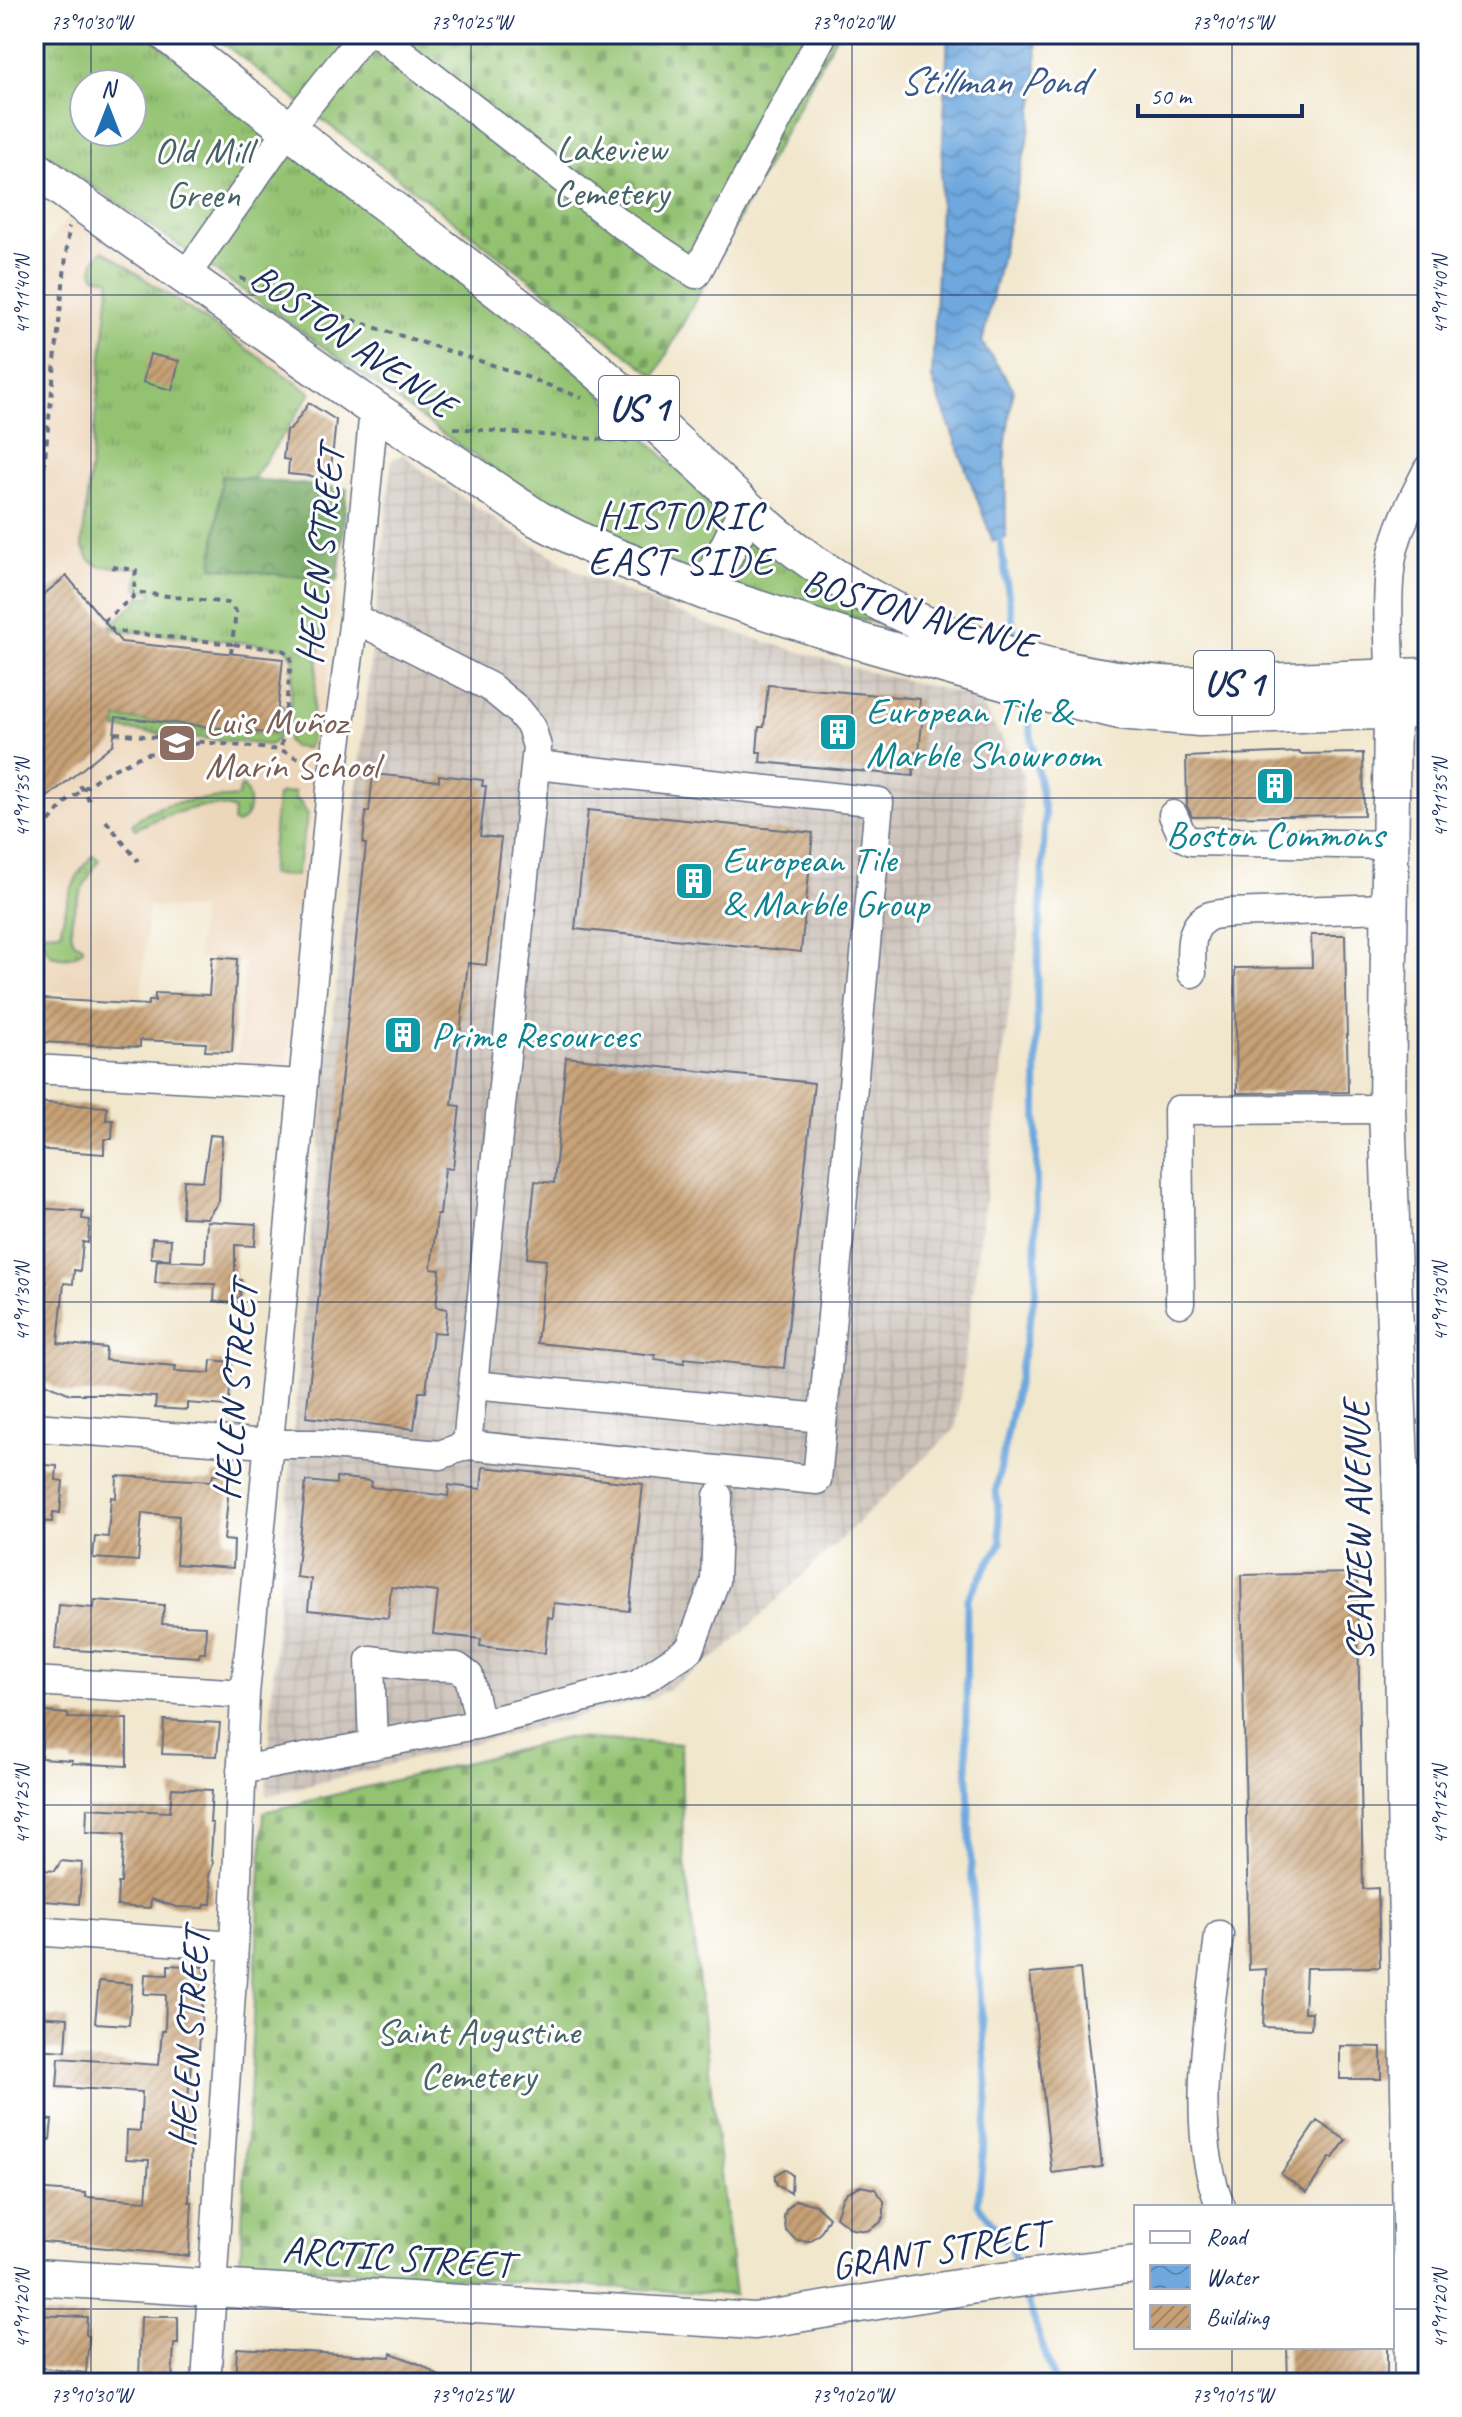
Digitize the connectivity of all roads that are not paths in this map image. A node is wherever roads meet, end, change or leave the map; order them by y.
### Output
1 (167, 34) edge
2 (364, 34) edge
3 (378, 34) edge
4 (823, 34) edge
5 (288, 130) junction
6 (34, 168) edge
7 (186, 275) junction
8 (374, 409) junction
9 (1428, 469) edge
10 (747, 509) junction
11 (706, 592) junction
12 (354, 618) junction
13 (1009, 669) junction
14 (1428, 676) edge
15 (1391, 694) junction
16 (1428, 709) edge
17 (536, 765) junction
18 (1173, 815) dead end
19 (1390, 845) junction
20 (1389, 908) junction
21 (1192, 973) dead end
22 (34, 1069) edge
23 (302, 1084) junction
24 (1387, 1109) junction
25 (1180, 1303) dead end
26 (473, 1385) junction
27 (822, 1418) junction
28 (34, 1427) edge
29 (267, 1444) junction
30 (467, 1445) junction
31 (1414, 1495) edge
32 (718, 1496) dead end
33 (34, 1681) edge
34 (245, 1694) junction
35 (480, 1724) junction
36 (373, 1745) junction
37 (241, 1770) junction
38 (34, 1931) edge
39 (1219, 1935) dead end
40 (234, 1946) junction
41 (1220, 2205) edge
42 (1411, 2261) edge
43 (1134, 2264) edge
44 (34, 2277) edge
45 (211, 2288) junction
46 (755, 2321) joint
47 (206, 2383) edge
48 (1413, 2383) edge

1 - 5 main road, BOSTON AVENUE / US 1
2 - 5 street
3 - 4 street
5 - 7 street
5 - 10 main road, BOSTON AVENUE / US 1
6 - 7 main road, BOSTON AVENUE / US 1
7 - 8 main road, BOSTON AVENUE / US 1
8 - 11 main road, BOSTON AVENUE / US 1
8 - 12 street, HELEN STREET
9 - 15 street
10 - 11 main road
10 - 13 main road, BOSTON AVENUE / US 1
11 - 13 main road, BOSTON AVENUE / US 1
12 - 17 street
12 - 23 street, HELEN STREET
13 - 15 main road, BOSTON AVENUE / US 1
14 - 15 main road, BOSTON AVENUE / US 1
15 - 16 main road, BOSTON AVENUE / US 1
15 - 19 main road, SEAVIEW AVENUE
17 - 26 street
17 - 27 street
18 - 19 street
19 - 20 main road, SEAVIEW AVENUE
20 - 21 street
20 - 24 main road, SEAVIEW AVENUE
22 - 23 street
23 - 29 street, HELEN STREET
24 - 25 street
24 - 31 main road, SEAVIEW AVENUE
26 - 27 street
26 - 30 street
27 - 30 street
28 - 29 street
29 - 30 street
29 - 34 street, HELEN STREET
31 - 42 main road, SEAVIEW AVENUE
32 - 35 street
33 - 34 street
34 - 37 street, HELEN STREET
35 - 36 street
35 - 36 street
36 - 37 street
37 - 40 street, HELEN STREET
38 - 40 street
39 - 41 street
40 - 45 street, HELEN STREET
42 - 48 main road, SEAVIEW AVENUE
43 - 46 main road, GRANT STREET
44 - 45 main road, ARCTIC STREET
45 - 46 main road, ARCTIC STREET
45 - 47 street, HELEN STREET

